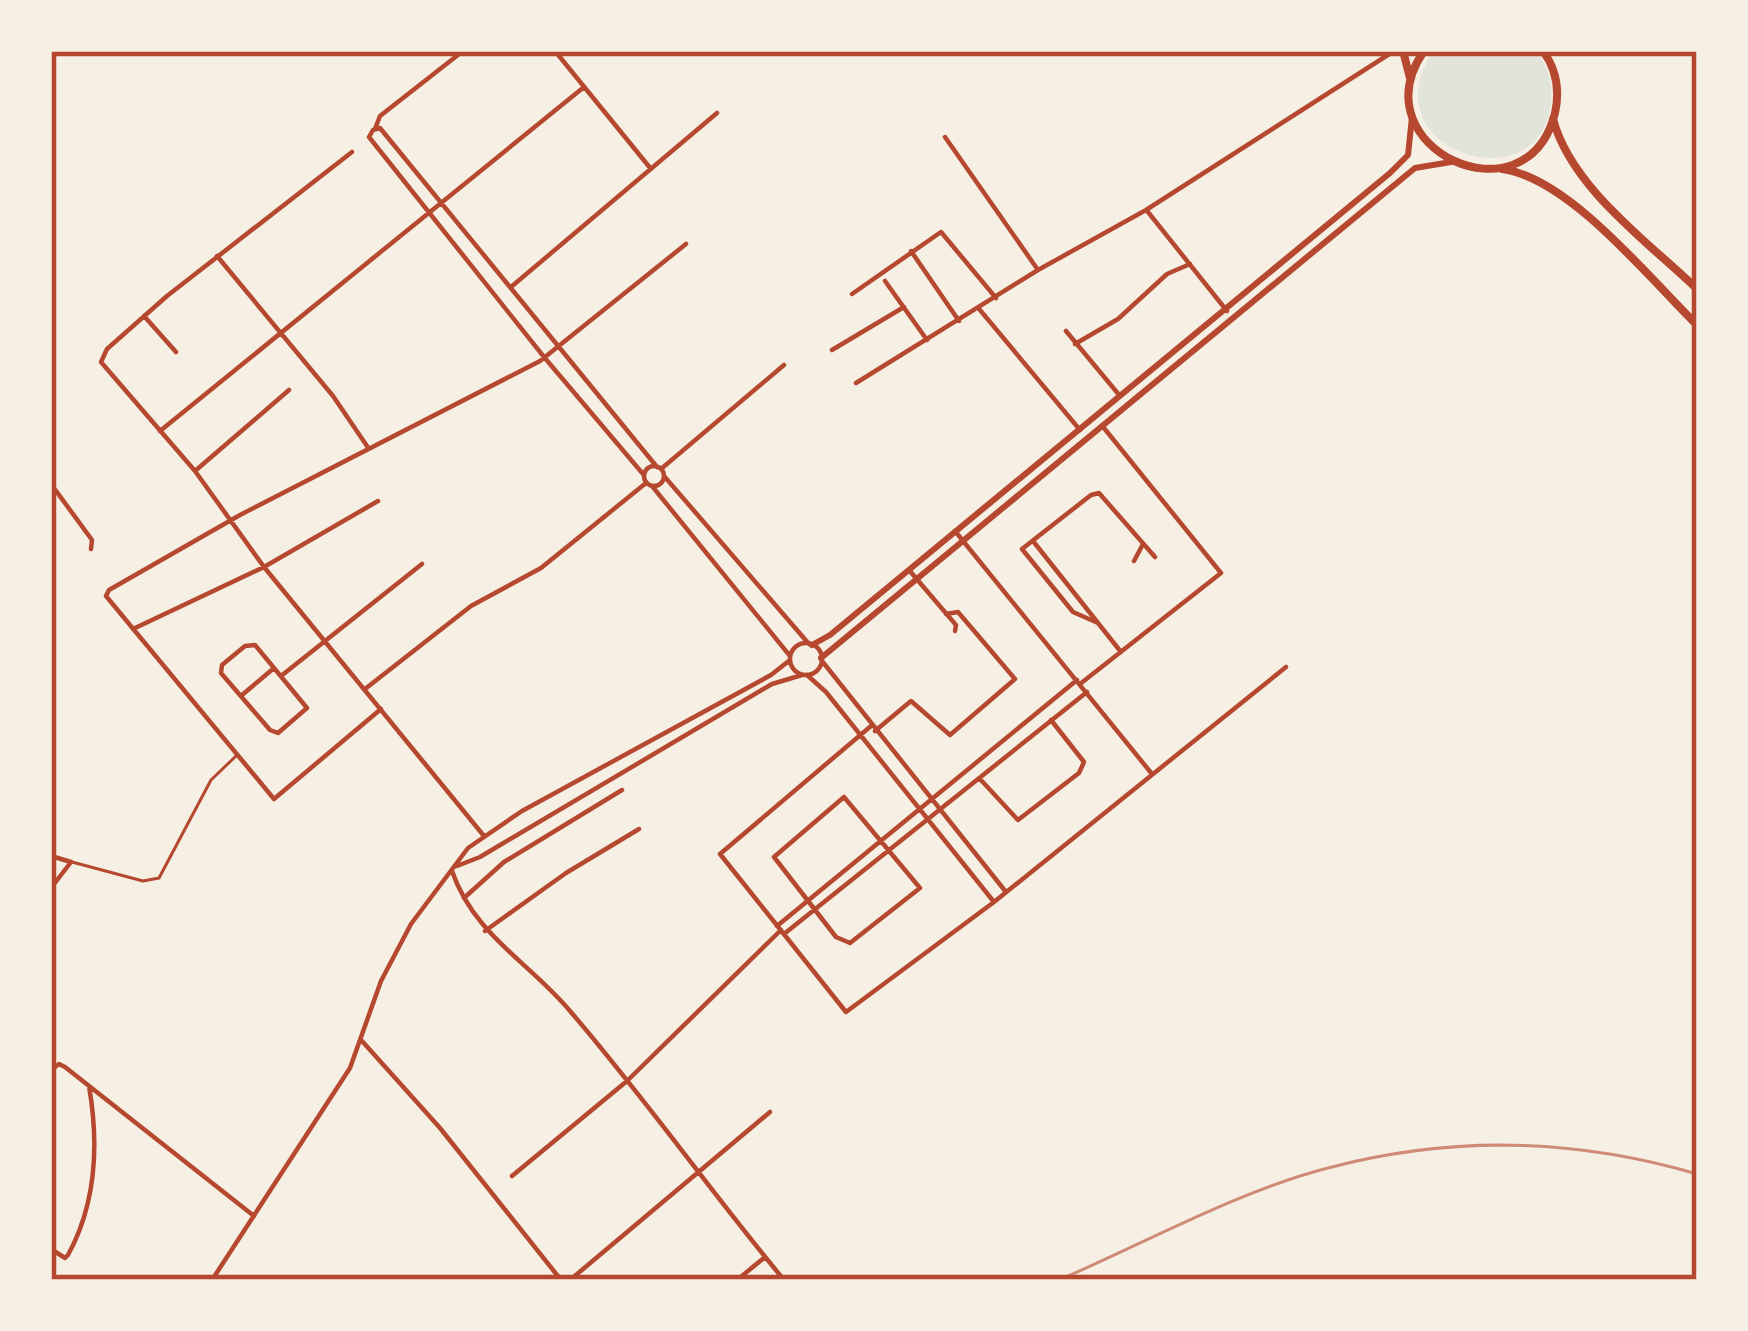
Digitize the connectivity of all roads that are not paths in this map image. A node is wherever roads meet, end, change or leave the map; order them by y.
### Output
1 (463, 51) edge
2 (555, 51) edge
3 (1399, 51) edge
4 (1424, 51) edge
5 (1544, 51) edge
6 (1411, 80) junction
7 (584, 87) junction
8 (717, 113) dead end
9 (1412, 113) junction
10 (1553, 118) junction
11 (375, 129) junction
12 (945, 137) dead end
13 (352, 152) dead end
14 (1451, 162) junction
15 (1494, 168) junction
16 (651, 169) junction
17 (442, 203) junction
18 (1146, 210) junction
19 (430, 213) junction
20 (686, 244) dead end
21 (911, 251) junction
22 (217, 256) junction
23 (1190, 264) junction
24 (1280, 266) junction
25 (1038, 270) junction
26 (1287, 273) junction
27 (885, 281) dead end
28 (511, 287) junction
29 (1697, 289) edge
30 (852, 294) dead end
31 (996, 298) junction
32 (904, 308) junction
33 (980, 310) junction
34 (1226, 311) junction
35 (145, 316) junction
36 (959, 321) junction
37 (1217, 325) junction
38 (1697, 325) edge
39 (1066, 332) dead end
40 (282, 334) junction
41 (927, 340) junction
42 (1075, 344) junction
43 (559, 346) junction
44 (832, 350) dead end
45 (176, 352) dead end
46 (544, 357) junction
47 (784, 365) dead end
48 (856, 383) dead end
49 (289, 390) dead end
50 (1120, 397) junction
51 (1102, 426) junction
52 (1080, 430) junction
53 (160, 431) junction
54 (369, 449) junction
55 (195, 471) junction
56 (661, 471) junction
57 (644, 474) junction
58 (51, 484) edge
59 (649, 485) junction
60 (378, 500) dead end
61 (229, 522) junction
62 (956, 531) junction
63 (964, 540) junction
64 (1033, 541) junction
65 (1143, 544) junction
66 (91, 549) dead end
67 (1155, 557) dead end
68 (1134, 561) dead end
69 (422, 564) dead end
70 (264, 567) junction
71 (909, 571) junction
72 (916, 580) junction
73 (946, 614) junction
74 (1097, 622) junction
75 (133, 629) junction
76 (956, 631) dead end
77 (324, 640) junction
78 (810, 644) junction
79 (1121, 652) junction
80 (790, 658) junction
81 (822, 659) junction
82 (1286, 667) dead end
83 (274, 668) junction
84 (804, 675) junction
85 (280, 676) junction
86 (1079, 682) junction
87 (365, 689) junction
88 (1087, 692) junction
89 (241, 696) junction
90 (381, 709) junction
91 (1052, 720) junction
92 (873, 729) junction
93 (859, 736) junction
94 (237, 754) junction
95 (1152, 774) junction
96 (979, 778) junction
97 (622, 790) dead end
98 (931, 800) junction
99 (919, 809) junction
100 (939, 811) junction
101 (928, 820) junction
102 (639, 829) dead end
103 (484, 836) junction
104 (882, 839) junction
105 (891, 849) junction
106 (51, 856) edge
107 (71, 862) junction
108 (454, 869) junction
109 (51, 888) edge
110 (1006, 892) junction
111 (462, 901) junction
112 (807, 901) junction
113 (994, 902) junction
114 (814, 910) junction
115 (781, 930) junction
116 (485, 931) junction
117 (362, 1041) junction
118 (51, 1070) edge
119 (627, 1081) junction
120 (89, 1086) junction
121 (770, 1112) dead end
122 (698, 1174) junction
123 (512, 1176) dead end
124 (254, 1216) junction
125 (51, 1249) edge
126 (765, 1257) junction
127 (212, 1280) edge
128 (561, 1280) edge
129 (570, 1280) edge
130 (736, 1280) edge
131 (784, 1280) edge

1 - 11 street
2 - 7 street
3 - 6 main road
3 - 18 street
4 - 6 main road
5 - 10 main road
6 - 9 main road
7 - 16 street
7 - 17 street
8 - 16 street
9 - 14 main road
9 - 24 street
10 - 15 main road
10 - 29 main road
11 - 17 street
11 - 19 street
12 - 25 street
13 - 22 street
14 - 15 main road
14 - 26 street
15 - 38 main road
16 - 28 street
17 - 19 street
17 - 28 street
18 - 23 street
18 - 25 street
19 - 40 street
19 - 46 street
20 - 43 street
21 - 30 street
21 - 31 street
21 - 36 street
22 - 35 street
22 - 40 street
23 - 34 street
23 - 42 street
24 - 26 street
24 - 34 street
25 - 31 street
26 - 37 street
27 - 32 street
28 - 43 street
31 - 33 street
32 - 41 street
32 - 44 street
33 - 36 street
33 - 52 street
34 - 37 street
35 - 45 street
35 - 53 street
36 - 41 street
37 - 50 street
37 - 51 street
39 - 42 street
40 - 53 street
40 - 54 street
41 - 48 street
42 - 50 street
43 - 46 street
43 - 56 street
46 - 54 street
46 - 57 street
47 - 56 street
49 - 55 street
50 - 52 street
51 - 63 street
51 - 79 street
52 - 62 street
53 - 55 street
54 - 61 street
55 - 61 street
56 - 57 street
56 - 59 street
56 - 78 street
57 - 59 street
58 - 66 street
59 - 80 street
59 - 87 street
60 - 70 street
61 - 70 street
61 - 75 street
62 - 63 street
62 - 71 street
63 - 72 street
63 - 86 street
64 - 65 street
64 - 74 street
64 - 74 street
65 - 67 street
65 - 68 street
69 - 77 street
70 - 75 street
70 - 77 street
71 - 72 street
71 - 78 street
72 - 73 street
72 - 81 street
73 - 76 street
73 - 92 street
74 - 79 street
75 - 94 street
77 - 85 street
77 - 87 street
78 - 80 street
78 - 81 street
79 - 86 street
80 - 84 street
80 - 103 street
81 - 84 street
81 - 92 street
82 - 95 street
83 - 85 street
83 - 89 street
83 - 89 street
84 - 93 street
84 - 108 street
85 - 89 street
86 - 88 street
86 - 98 street
87 - 90 street
88 - 91 street
88 - 95 street
90 - 94 street
90 - 103 street
91 - 96 street
91 - 96 street
92 - 93 street
92 - 98 street
93 - 99 street
93 - 115 street
94 - 107 lane
95 - 110 street
96 - 100 street
97 - 111 street
98 - 99 street
98 - 100 street
99 - 101 street
99 - 104 street
100 - 101 street
100 - 110 street
101 - 105 street
101 - 113 street
102 - 116 street
103 - 108 street
104 - 105 street
104 - 112 street
104 - 112 street
105 - 114 street
105 - 114 street
106 - 107 street
107 - 109 street
108 - 111 street
108 - 117 street
110 - 113 street
111 - 116 street
112 - 114 street
112 - 115 street
113 - 115 street
114 - 115 street
115 - 119 street
116 - 119 street
117 - 124 street
117 - 128 street
118 - 120 street
119 - 122 street
119 - 123 street
120 - 124 street
120 - 125 street
121 - 122 street
122 - 126 street
122 - 129 street
124 - 127 street
126 - 130 street
126 - 131 street

